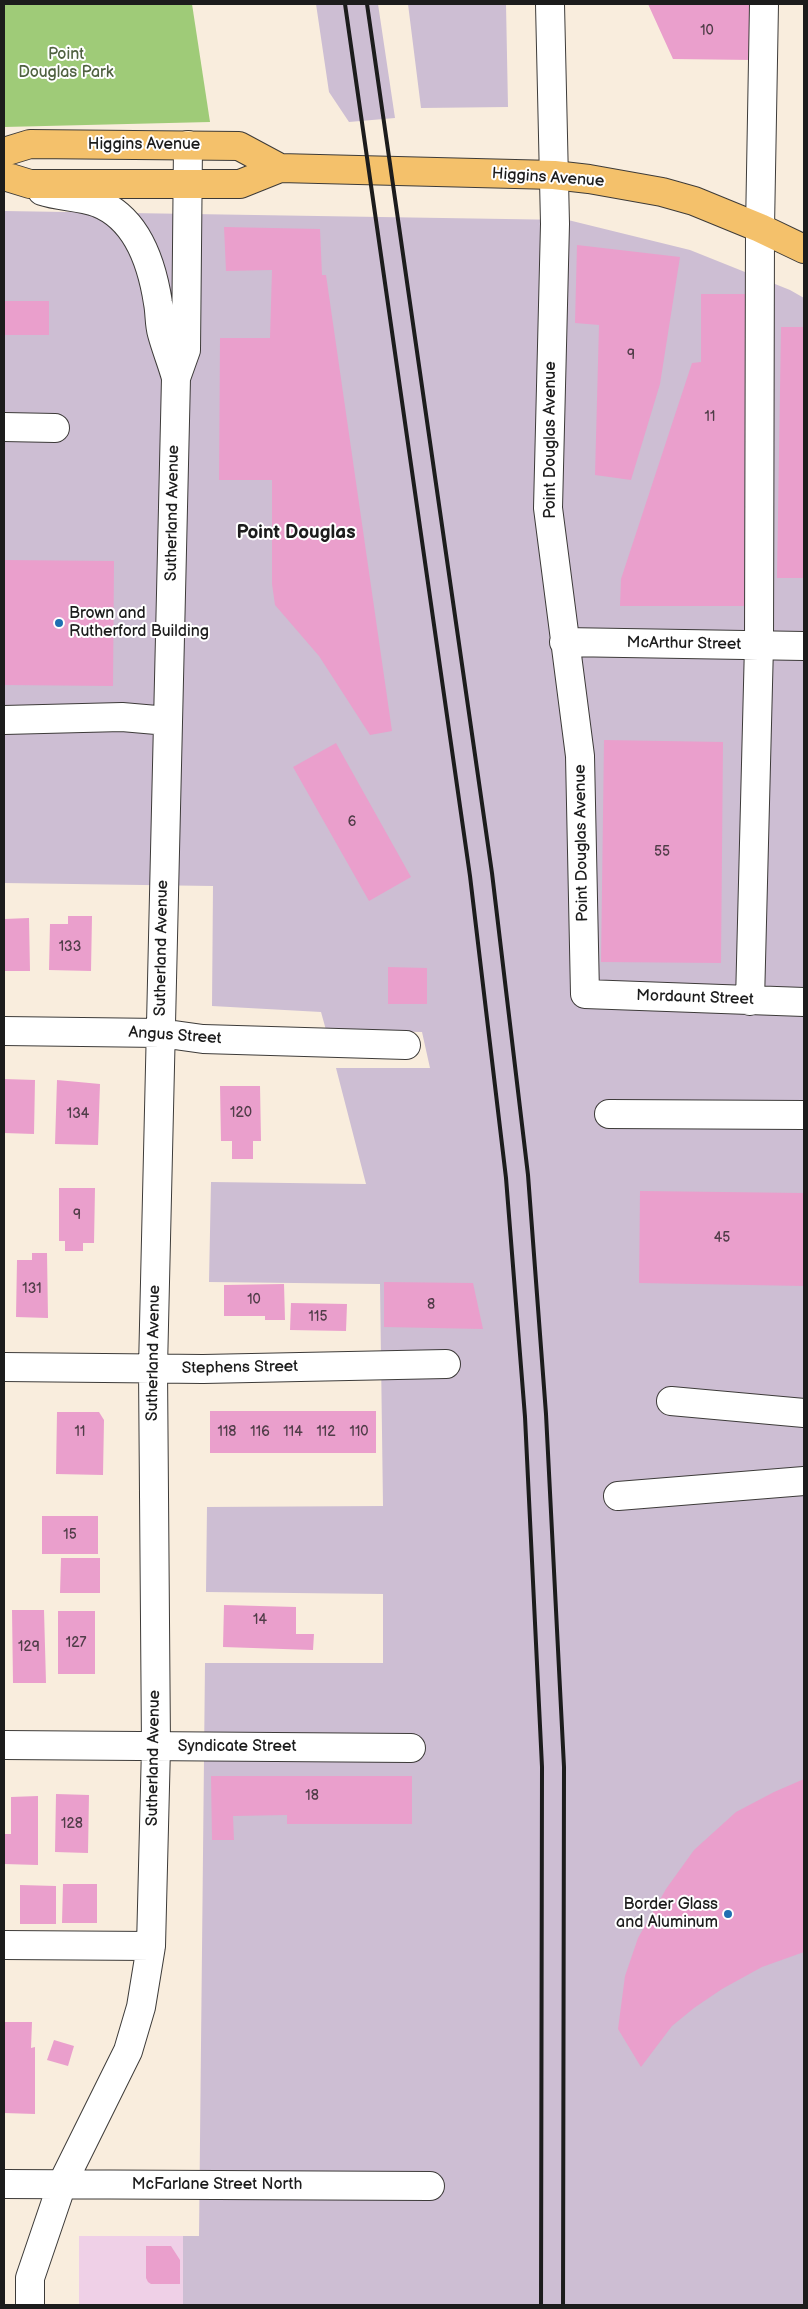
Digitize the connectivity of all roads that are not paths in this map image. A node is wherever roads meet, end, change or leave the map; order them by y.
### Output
1 (550, 4) edge
2 (764, 4) edge
3 (188, 145) junction
4 (4, 152) edge
5 (280, 168) junction
6 (554, 175) junction
7 (4, 176) edge
8 (189, 183) junction
9 (30, 184) junction
10 (760, 228) junction
11 (804, 249) edge
12 (176, 378) junction
13 (4, 428) edge
14 (55, 428) dead end
15 (564, 642) junction
16 (759, 645) junction
17 (804, 646) edge
18 (4, 720) edge
19 (168, 721) junction
20 (585, 994) joint
21 (750, 1001) junction
22 (804, 1002) edge
23 (4, 1031) edge
24 (160, 1033) junction
25 (406, 1045) dead end
26 (609, 1114) dead end
27 (804, 1114) edge
28 (446, 1364) dead end
29 (4, 1367) edge
30 (153, 1368) junction
31 (671, 1402) dead end
32 (804, 1413) edge
33 (804, 1481) edge
34 (618, 1496) dead end
35 (4, 1745) edge
36 (156, 1747) junction
37 (411, 1748) dead end
38 (4, 1944) edge
39 (150, 1946) junction
40 (4, 2184) edge
41 (62, 2184) junction
42 (430, 2186) dead end
43 (30, 2305) edge

1 - 6 street, Point Douglas Avenue
2 - 10 street
3 - 4 main road, Higgins Avenue
3 - 5 main road, Higgins Avenue
3 - 8 street, Sutherland Avenue
5 - 6 main road, Higgins Avenue
5 - 8 main road, Higgins Avenue
6 - 10 main road, Higgins Avenue
6 - 15 street, Point Douglas Avenue
7 - 9 main road, Higgins Avenue
8 - 9 main road, Higgins Avenue
8 - 12 street, Sutherland Avenue
9 - 12 street, Sutherland Avenue
10 - 11 main road, Higgins Avenue
10 - 16 street
12 - 19 street, Sutherland Avenue
13 - 14 street
15 - 16 street, McArthur Street
15 - 20 street, Point Douglas Avenue
16 - 17 street, McArthur Street
16 - 21 street
18 - 19 street
19 - 24 street, Sutherland Avenue
20 - 21 street, Mordaunt Street
21 - 22 street, Mordaunt Street
23 - 24 street, Angus Street
24 - 25 street, Angus Street
24 - 30 street, Sutherland Avenue
26 - 27 street
28 - 30 street, Stephens Street
29 - 30 street, Stephens Street
30 - 36 street, Sutherland Avenue
31 - 32 street
33 - 34 street
35 - 36 street, Syndicate Street
36 - 37 street, Syndicate Street
36 - 39 street, Sutherland Avenue
38 - 39 street
39 - 41 street, Sutherland Avenue
40 - 41 street, McFarlane Street North
41 - 42 street, McFarlane Street North
41 - 43 street, Sutherland Avenue

